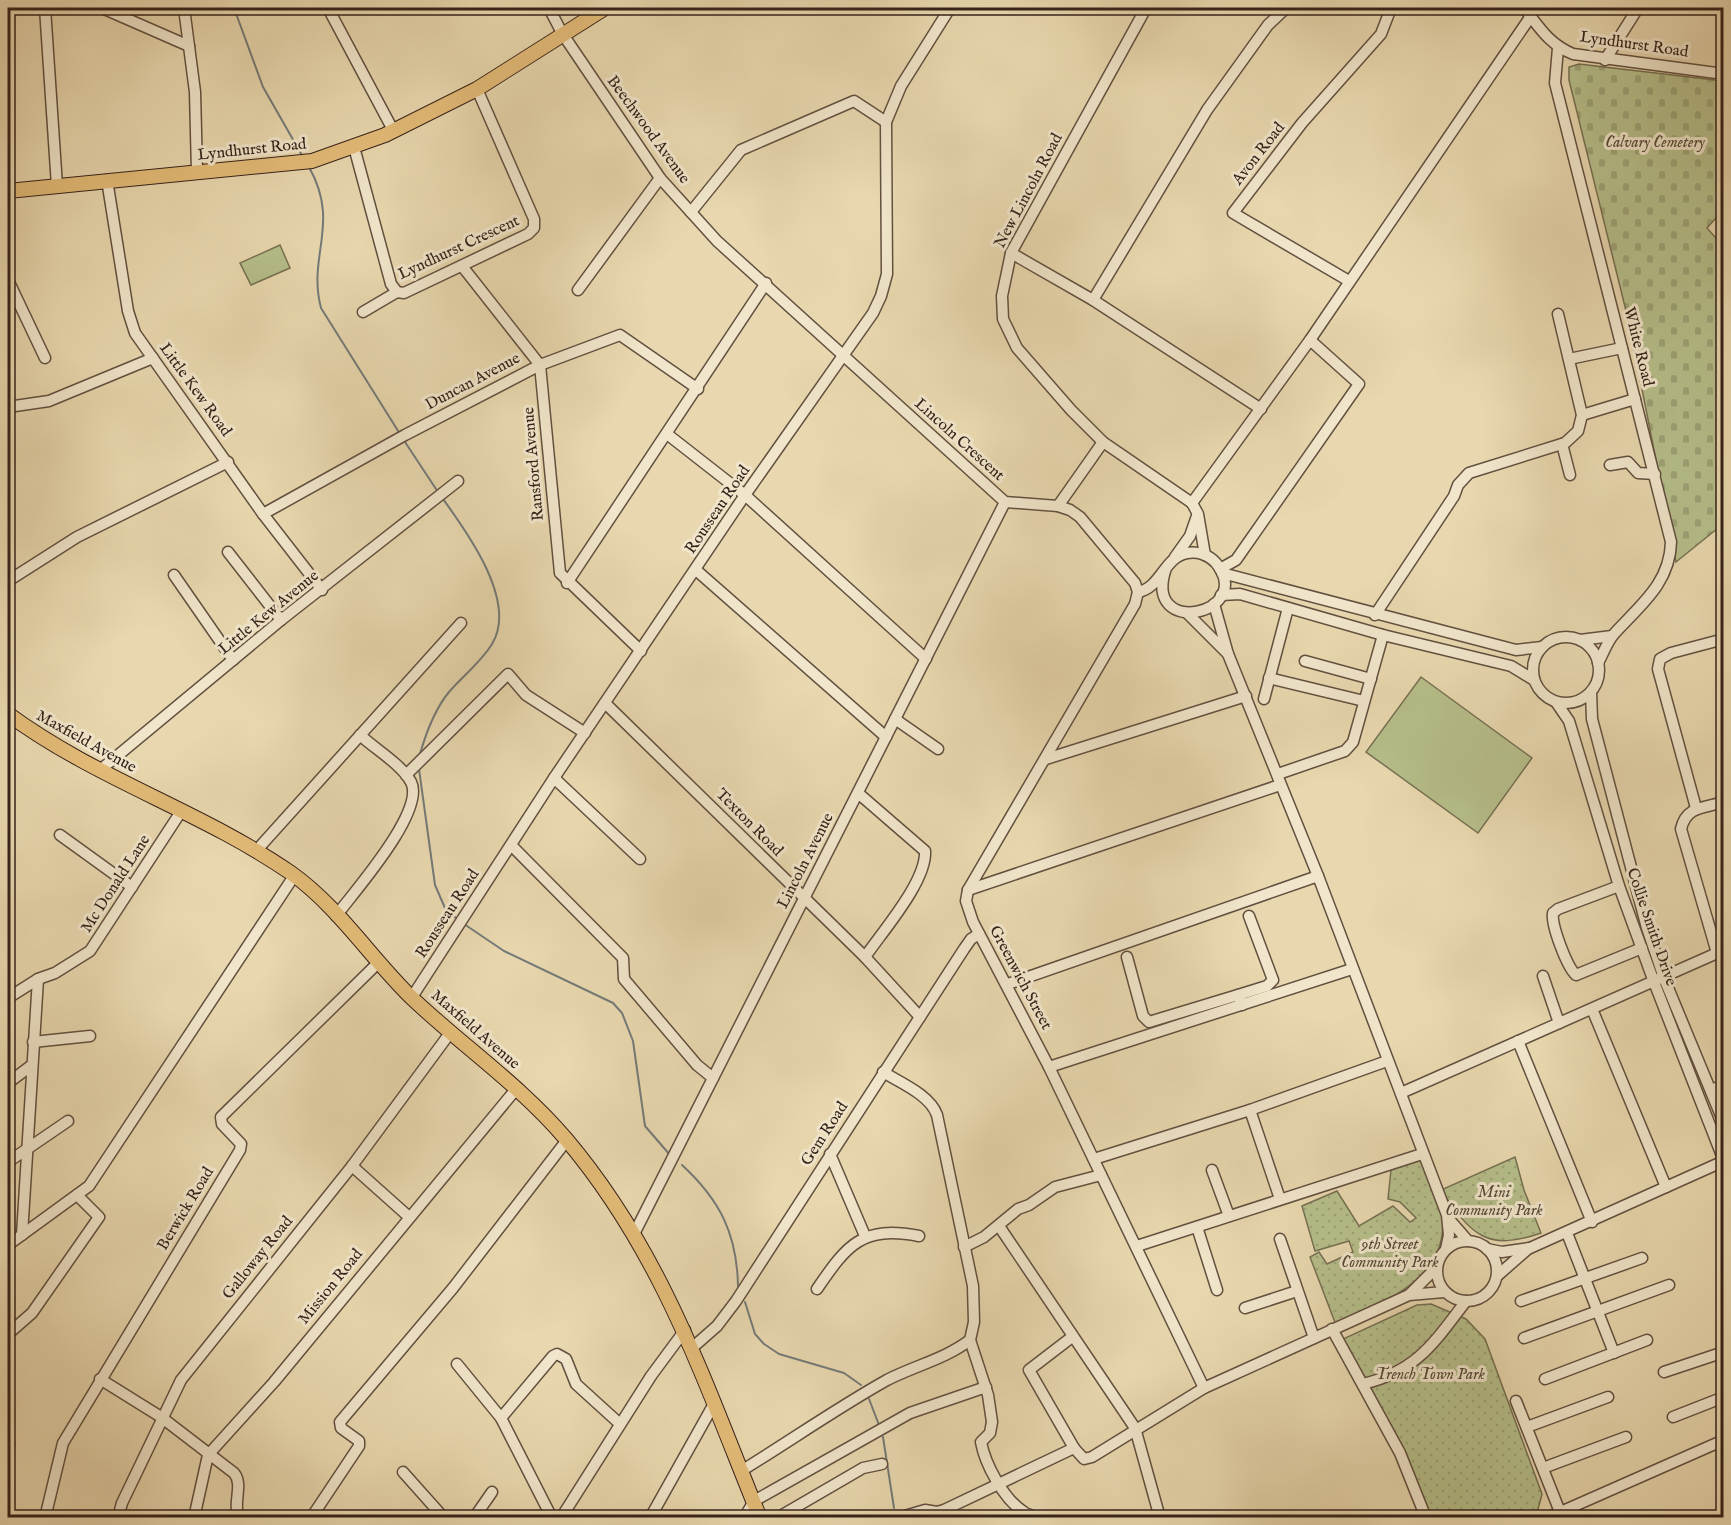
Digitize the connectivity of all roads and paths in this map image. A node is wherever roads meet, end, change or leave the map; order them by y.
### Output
1 (45, 8) edge
2 (102, 8) edge
3 (184, 8) edge
4 (328, 8) edge
5 (549, 8) edge
6 (605, 8) edge
7 (950, 8) edge
8 (1146, 8) edge
9 (1286, 8) edge
10 (1391, 8) edge
11 (1638, 8) edge
12 (1528, 12) edge
13 (562, 33) junction
14 (189, 46) junction
15 (1558, 48) junction
16 (1605, 60) junction
17 (1724, 74) edge
18 (477, 89) junction
19 (886, 122) junction
20 (393, 130) junction
21 (354, 147) junction
22 (197, 172) junction
23 (660, 178) junction
24 (107, 180) junction
25 (57, 186) junction
26 (8, 191) edge
27 (691, 212) junction
28 (1011, 253) junction
29 (462, 266) junction
30 (8, 280) edge
31 (1349, 281) junction
32 (766, 283) junction
33 (578, 290) dead end
34 (397, 292) junction
35 (1094, 300) junction
36 (363, 312) dead end
37 (1558, 314) dead end
38 (1310, 340) junction
39 (1622, 348) junction
40 (844, 357) junction
41 (45, 358) dead end
42 (153, 358) junction
43 (1569, 359) junction
44 (540, 365) junction
45 (698, 389) junction
46 (1635, 399) junction
47 (8, 407) edge
48 (1261, 409) junction
49 (1582, 415) junction
50 (668, 434) junction
51 (1103, 442) junction
52 (1562, 444) junction
53 (228, 462) junction
54 (1610, 465) dead end
55 (1654, 474) junction
56 (1570, 476) dead end
57 (458, 481) dead end
58 (745, 495) junction
59 (1005, 502) junction
60 (1192, 503) junction
61 (1058, 506) junction
62 (263, 514) junction
63 (1198, 514) junction
64 (228, 552) dead end
65 (1205, 555) junction
66 (1169, 564) junction
67 (696, 570) junction
68 (1221, 571) junction
69 (174, 575) dead end
70 (8, 581) edge
71 (567, 583) junction
72 (322, 590) junction
73 (1141, 592) junction
74 (1218, 600) junction
75 (1288, 608) junction
76 (1176, 609) junction
77 (1188, 614) junction
78 (1375, 615) junction
79 (281, 620) junction
80 (461, 623) dead end
81 (1383, 635) junction
82 (1612, 636) junction
83 (1724, 639) edge
84 (1580, 640) junction
85 (1542, 647) junction
86 (641, 651) junction
87 (1228, 654) junction
88 (926, 659) junction
89 (233, 660) junction
90 (1305, 661) dead end
91 (1598, 663) junction
92 (1269, 678) junction
93 (1371, 679) junction
94 (1534, 680) junction
95 (1591, 692) junction
96 (1246, 696) junction
97 (1263, 699) dead end
98 (1364, 700) junction
99 (1556, 702) junction
100 (605, 703) junction
101 (8, 714) edge
102 (895, 719) junction
103 (585, 733) junction
104 (360, 735) junction
105 (886, 737) junction
106 (938, 749) dead end
107 (1046, 759) junction
108 (99, 771) junction
109 (406, 775) junction
110 (554, 778) junction
111 (1279, 779) junction
112 (858, 793) junction
113 (1724, 802) edge
114 (1696, 808) junction
115 (182, 810) junction
116 (60, 835) dead end
117 (511, 845) junction
118 (257, 850) junction
119 (640, 859) dead end
120 (294, 876) junction
121 (1318, 876) junction
122 (1619, 886) junction
123 (132, 887) junction
124 (968, 890) junction
125 (804, 899) junction
126 (336, 916) junction
127 (1249, 916) dead end
128 (979, 934) junction
129 (1642, 948) junction
130 (1720, 951) edge
131 (865, 957) junction
132 (1127, 957) dead end
133 (379, 962) junction
134 (1352, 969) junction
135 (1543, 976) dead end
136 (38, 979) junction
137 (1659, 980) junction
138 (1008, 984) junction
139 (8, 998) edge
140 (412, 998) junction
141 (1240, 1000) junction
142 (1592, 1009) junction
143 (920, 1017) junction
144 (1559, 1023) junction
145 (450, 1033) junction
146 (90, 1036) dead end
147 (1518, 1041) junction
148 (33, 1042) junction
149 (1387, 1061) junction
150 (32, 1065) junction
151 (1050, 1067) junction
152 (883, 1072) junction
153 (713, 1078) junction
154 (8, 1083) edge
155 (1724, 1085) edge
156 (517, 1088) junction
157 (1711, 1090) junction
158 (1401, 1093) junction
159 (1250, 1110) junction
160 (68, 1121) dead end
161 (1724, 1123) edge
162 (567, 1140) junction
163 (27, 1149) junction
164 (830, 1154) junction
165 (1422, 1154) junction
166 (1094, 1159) junction
167 (1724, 1161) edge
168 (8, 1162) edge
169 (352, 1166) junction
170 (1212, 1170) dead end
171 (1101, 1175) junction
172 (1666, 1187) junction
173 (78, 1195) junction
174 (1280, 1199) junction
175 (1446, 1215) junction
176 (408, 1216) junction
177 (1229, 1216) junction
178 (1592, 1221) junction
179 (999, 1226) junction
180 (1197, 1227) junction
181 (1568, 1233) junction
182 (634, 1234) junction
183 (22, 1235) junction
184 (865, 1236) junction
185 (919, 1236) dead end
186 (1280, 1239) dead end
187 (1467, 1241) junction
188 (8, 1245) edge
189 (1137, 1246) junction
190 (964, 1247) junction
191 (1530, 1248) junction
192 (1446, 1249) junction
193 (1487, 1249) junction
194 (1642, 1258) dead end
195 (1435, 1269) junction
196 (1497, 1276) junction
197 (1585, 1278) junction
198 (1670, 1285) dead end
199 (817, 1289) dead end
200 (1217, 1290) dead end
201 (1298, 1291) junction
202 (1444, 1292) junction
203 (1409, 1294) junction
204 (1466, 1301) junction
205 (1521, 1301) dead end
206 (1245, 1308) dead end
207 (1598, 1311) junction
208 (1332, 1329) junction
209 (685, 1330) junction
210 (8, 1334) edge
211 (1072, 1337) junction
212 (1314, 1338) junction
213 (1524, 1338) dead end
214 (970, 1340) junction
215 (1647, 1340) dead end
216 (692, 1348) junction
217 (1724, 1352) edge
218 (1614, 1353) junction
219 (457, 1364) dead end
220 (1664, 1372) dead end
221 (100, 1379) junction
222 (1545, 1379) dead end
223 (1363, 1384) junction
224 (986, 1386) junction
225 (1204, 1388) junction
226 (1608, 1397) dead end
227 (1724, 1397) edge
228 (1516, 1401) dead end
229 (715, 1402) junction
230 (161, 1417) junction
231 (1673, 1417) dead end
232 (501, 1418) junction
233 (620, 1424) junction
234 (1527, 1427) junction
235 (1136, 1428) junction
236 (1626, 1437) dead end
237 (1724, 1440) edge
238 (1074, 1448) junction
239 (208, 1455) junction
240 (882, 1464) dead end
241 (1543, 1468) junction
242 (741, 1471) junction
243 (403, 1472) dead end
244 (999, 1484) junction
245 (492, 1492) dead end
246 (754, 1501) junction
247 (1561, 1515) edge
248 (1159, 1517) edge
249 (45, 1518) edge
250 (118, 1518) edge
251 (194, 1518) edge
252 (239, 1518) edge
253 (310, 1518) edge
254 (444, 1518) edge
255 (474, 1518) edge
256 (552, 1518) edge
257 (561, 1518) edge
258 (650, 1518) edge
259 (744, 1518) edge
260 (760, 1518) edge
261 (777, 1518) edge
262 (898, 1518) edge
263 (1037, 1518) edge
264 (1426, 1518) edge
265 (1547, 1518) edge

1 - 25 street
2 - 14 street
3 - 14 street
4 - 20 street
5 - 13 street, Beechwood Avenue
6 - 13 main road, Lyndhurst Road
7 - 19 street, Rousseau Road
8 - 28 street, New Lincoln Road
9 - 35 street
10 - 31 street, Avon Road
11 - 16 street
12 - 15 street, Lyndhurst Road
12 - 31 street
13 - 18 main road, Lyndhurst Road
13 - 23 street, Beechwood Avenue
14 - 22 street
15 - 16 street, Lyndhurst Road
15 - 39 street, White Road
16 - 17 street, Lyndhurst Road
18 - 20 main road, Lyndhurst Road
18 - 29 street, Lyndhurst Crescent
19 - 27 street
19 - 40 street, Rousseau Road
20 - 21 main road, Lyndhurst Road
21 - 22 main road, Lyndhurst Road
21 - 34 street, Lyndhurst Crescent
22 - 24 main road, Lyndhurst Road
23 - 27 street, Beechwood Avenue
23 - 33 street
24 - 25 main road, Lyndhurst Road
24 - 42 street, Little Kew Road
25 - 26 main road, Lyndhurst Road
27 - 32 street, Beechwood Avenue
28 - 35 street
28 - 51 street, New Lincoln Road
29 - 34 street, Lyndhurst Crescent
29 - 44 street
30 - 41 street
31 - 38 street
32 - 40 street, Beechwood Avenue
32 - 45 street
34 - 36 street
35 - 48 street
37 - 43 street
38 - 48 street
38 - 68 street
39 - 43 street
39 - 46 street, White Road
40 - 58 street, Rousseau Road
40 - 59 street, Lincoln Crescent
42 - 47 street
42 - 53 street, Little Kew Road
43 - 49 street
44 - 45 street, Duncan Avenue
44 - 62 street, Duncan Avenue
44 - 71 street, Ransford Avenue
45 - 50 street
46 - 49 street
46 - 55 street, White Road
48 - 60 street
49 - 52 street
50 - 58 street
50 - 71 street
51 - 60 street, New Lincoln Road
51 - 61 street
52 - 56 street
52 - 78 street
53 - 62 street, Little Kew Road
53 - 70 street
54 - 55 street
55 - 82 street, White Road
57 - 72 street, Little Kew Avenue
58 - 67 street, Rousseau Road
58 - 88 street
59 - 61 street, Lincoln Crescent
59 - 88 street, Lincoln Avenue
60 - 63 street
61 - 73 street, Lincoln Crescent
62 - 72 street, Little Kew Road
63 - 65 street
63 - 66 street
64 - 79 street
65 - 66 street
65 - 68 street
66 - 73 street
66 - 76 street
67 - 86 street, Rousseau Road
67 - 105 street
68 - 74 street
68 - 78 street
69 - 89 street
71 - 86 street, Ransford Avenue
72 - 79 street, Little Kew Avenue
73 - 76 street
73 - 107 street
74 - 75 street
74 - 77 street
74 - 87 street
75 - 81 street
75 - 92 street
76 - 77 street
77 - 87 street
78 - 85 street
79 - 89 street, Little Kew Avenue
80 - 104 street
81 - 93 street
81 - 94 street
82 - 84 street
82 - 91 street, White Road
83 - 114 street
84 - 85 street
84 - 91 street
85 - 94 street
86 - 100 street, Rousseau Road
87 - 96 street
88 - 102 street, Lincoln Avenue
89 - 108 street, Little Kew Avenue
90 - 93 street
91 - 95 street
92 - 97 street
92 - 98 street
93 - 98 street
94 - 99 street
95 - 99 street
95 - 137 street, Collie Smith Drive
96 - 107 street
96 - 111 street
98 - 111 street
99 - 122 street, Collie Smith Drive
100 - 103 street, Rousseau Road
100 - 125 street, Texton Road
101 - 108 main road, Maxfield Avenue
102 - 105 street, Lincoln Avenue
102 - 106 street
103 - 109 street
103 - 110 street, Rousseau Road
104 - 109 street
104 - 118 street
105 - 112 street, Lincoln Avenue
107 - 124 street
108 - 115 main road, Maxfield Avenue
109 - 126 street
110 - 117 street, Rousseau Road
110 - 119 street
111 - 121 street
111 - 124 street
112 - 125 street, Lincoln Avenue
112 - 131 street
113 - 114 street
114 - 130 street
115 - 118 main road, Maxfield Avenue
115 - 123 street, Mc Donald Lane
116 - 123 street
117 - 140 street, Rousseau Road
117 - 153 street
118 - 120 main road, Maxfield Avenue
120 - 126 main road, Maxfield Avenue
120 - 173 street
121 - 134 street
121 - 138 street
122 - 129 street, Collie Smith Drive
122 - 129 street
123 - 136 street, Mc Donald Lane
124 - 128 street, Greenwich Street
125 - 131 street, Texton Road
125 - 153 street, Lincoln Avenue
126 - 133 main road, Maxfield Avenue
127 - 141 street
128 - 138 street, Greenwich Street
128 - 143 street, Gem Road
129 - 137 street, Collie Smith Drive
130 - 137 street
131 - 143 street, Texton Road
132 - 141 street
133 - 140 main road, Maxfield Avenue
133 - 221 street, Berwick Road
134 - 141 street
134 - 149 street
135 - 144 street
136 - 139 street, Mc Donald Lane
136 - 148 street
137 - 142 street
137 - 157 street, Collie Smith Drive
137 - 167 street, Collie Smith Drive
138 - 151 street, Greenwich Street
140 - 145 main road, Maxfield Avenue
141 - 151 street
142 - 144 street
142 - 172 street
143 - 152 street, Gem Road
144 - 147 street
145 - 156 main road, Maxfield Avenue
145 - 169 street, Galloway Road
146 - 148 street
147 - 158 street
147 - 178 street
148 - 150 street
149 - 158 street
149 - 159 street
150 - 154 street
150 - 163 street
151 - 166 street, Greenwich Street
152 - 164 street, Gem Road
152 - 190 street
153 - 182 street, Lincoln Avenue
155 - 157 street
156 - 162 main road, Maxfield Avenue
156 - 176 street, Mission Road
157 - 161 street, Collie Smith Drive
158 - 165 street
159 - 166 street
159 - 174 street
160 - 163 street
162 - 182 main road, Maxfield Avenue
162 - 253 street
163 - 168 street
163 - 183 street
164 - 184 street
164 - 216 street, Gem Road
165 - 174 street
165 - 175 street
166 - 171 street, Greenwich Street
167 - 172 street
169 - 176 street
169 - 230 street, Galloway Road
170 - 177 street
171 - 179 street
171 - 189 street, Greenwich Street
172 - 178 street
173 - 183 street
173 - 210 street
174 - 177 street
175 - 187 street
175 - 192 street
176 - 239 street, Mission Road
177 - 180 street
178 - 181 street
179 - 190 street
179 - 211 street
180 - 189 street
180 - 200 street
181 - 191 street
181 - 197 street
182 - 209 main road, Maxfield Avenue
183 - 188 street
184 - 185 street
184 - 199 street
186 - 201 street
187 - 192 street
187 - 193 street
189 - 225 street, Greenwich Street
190 - 214 street
191 - 193 street
191 - 196 street
192 - 195 street
193 - 196 street
194 - 197 street
195 - 202 street
195 - 203 street
196 - 204 street
197 - 205 street
197 - 207 street
198 - 207 street
201 - 206 street
201 - 212 street
202 - 203 street
202 - 204 street
203 - 208 street
204 - 223 street
207 - 213 street
207 - 218 street
208 - 212 street
208 - 223 street
209 - 216 main road, Maxfield Avenue
209 - 233 street
211 - 235 street
211 - 238 street
212 - 225 street
214 - 224 street
214 - 242 street
215 - 218 street
216 - 229 main road, Maxfield Avenue
217 - 220 street
218 - 222 street
219 - 232 street
221 - 230 street
221 - 249 street, Berwick Road
223 - 264 street
224 - 244 street
224 - 246 street
225 - 235 street
226 - 234 street
227 - 231 street
228 - 234 street
229 - 242 main road, Maxfield Avenue
229 - 258 street
230 - 239 street
230 - 250 street, Galloway Road
232 - 233 street
232 - 256 street
233 - 257 street
234 - 241 street
235 - 238 street
235 - 248 street
236 - 241 street
237 - 247 street
238 - 244 street
239 - 251 street, Mission Road
239 - 252 street
240 - 261 street
241 - 247 street
242 - 246 main road, Maxfield Avenue
243 - 254 street
244 - 262 street
244 - 263 street
245 - 255 street
246 - 259 street
246 - 260 main road, Maxfield Avenue
247 - 265 street

